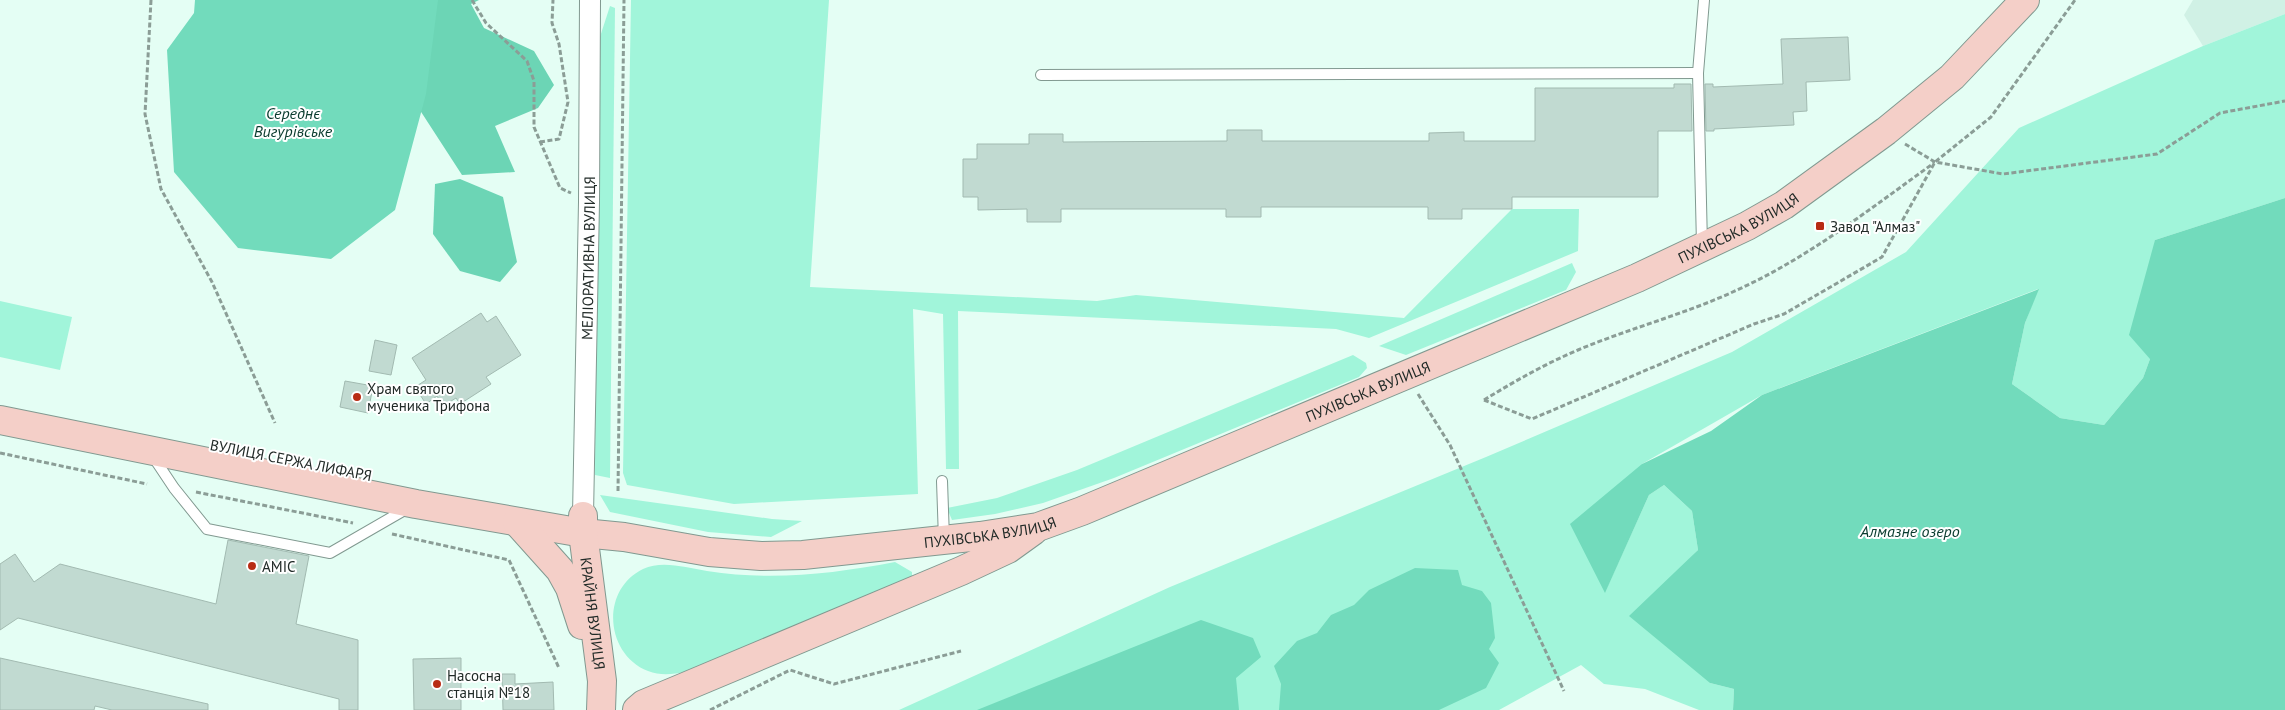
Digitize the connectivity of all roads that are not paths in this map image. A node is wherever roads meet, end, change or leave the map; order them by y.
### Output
1 (590, 0) edge
2 (1704, 0) edge
3 (2025, 0) edge
4 (1698, 73) junction
5 (1041, 75) dead end
6 (1702, 248) junction
7 (0, 403) edge
8 (0, 420) edge
9 (148, 450) junction
10 (942, 481) dead end
11 (416, 504) junction
12 (517, 522) junction
13 (583, 525) junction
14 (1038, 527) junction
15 (944, 540) junction
16 (602, 681) junction
17 (601, 710) edge
18 (637, 710) edge

1 - 13 street, МЕЛІОРАТИВНА ВУЛИЦЯ
2 - 4 lane
3 - 6 street, ПУХІВСЬКА ВУЛИЦЯ
4 - 5 lane
4 - 6 lane
6 - 14 street, ПУХІВСЬКА ВУЛИЦЯ
7 - 13 street, ВУЛИЦЯ СЕРЖА ЛИФАРЯ
8 - 9 street, ВУЛИЦЯ СЕРЖА ЛИФАРЯ
9 - 11 street, ВУЛИЦЯ СЕРЖА ЛИФАРЯ
9 - 11 lane
10 - 15 lane
11 - 12 street, ВУЛИЦЯ СЕРЖА ЛИФАРЯ
12 - 13 street, ВУЛИЦЯ СЕРЖА ЛИФАРЯ
12 - 16 street
13 - 15 street, ПУХІВСЬКА ВУЛИЦЯ
13 - 16 street, КРАЙНЯ ВУЛИЦЯ
14 - 15 street, ПУХІВСЬКА ВУЛИЦЯ
14 - 18 street
16 - 17 street, КРАЙНЯ ВУЛИЦЯ

